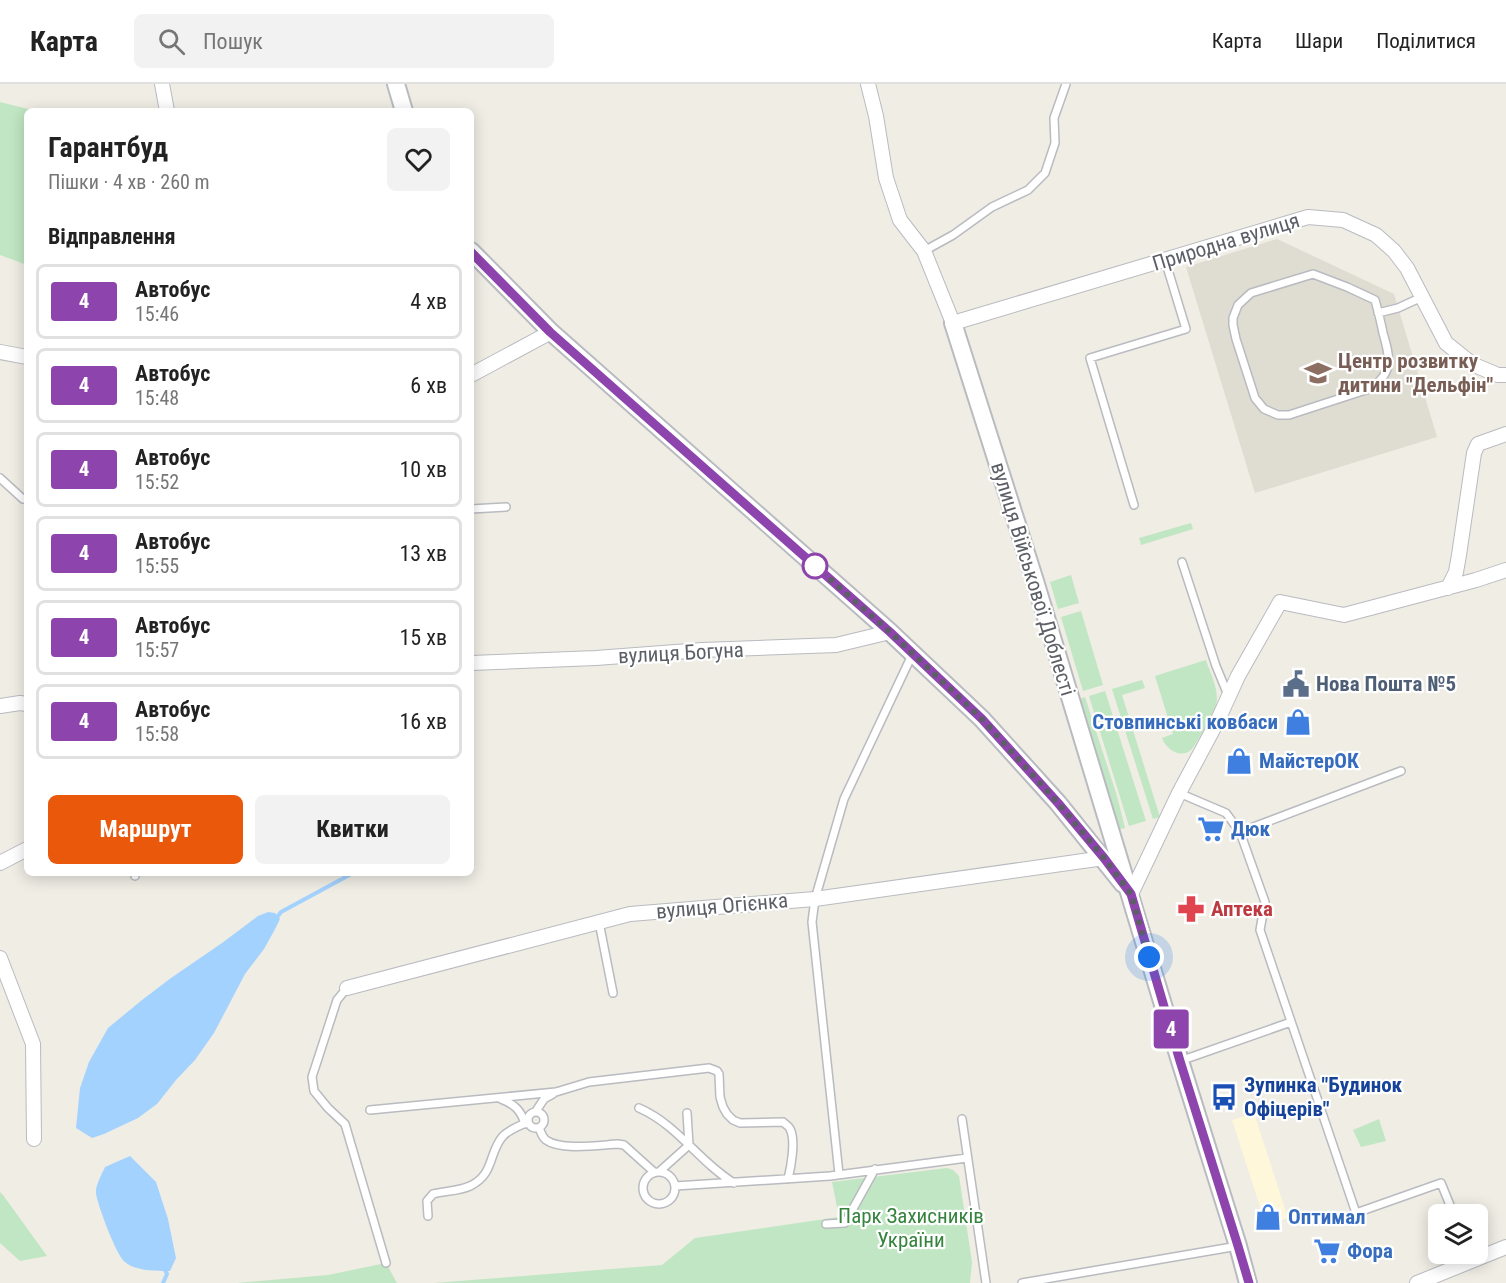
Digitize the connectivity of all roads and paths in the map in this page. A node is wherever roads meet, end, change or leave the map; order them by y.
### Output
1 (162, 84) edge
2 (396, 84) edge
3 (868, 84) edge
4 (1066, 84) edge
5 (167, 108) edge
6 (403, 108) edge
7 (924, 251) junction
8 (474, 254) edge
9 (1165, 260) junction
10 (1422, 297) junction
11 (1378, 313) junction
12 (953, 323) junction
13 (550, 332) junction
14 (0, 352) edge
15 (24, 356) edge
16 (474, 373) edge
17 (1506, 375) edge
18 (1506, 434) edge
19 (0, 478) edge
20 (23, 499) dead end
21 (1134, 505) dead end
22 (506, 507) dead end
23 (474, 509) edge
24 (1182, 562) dead end
25 (1506, 570) edge
26 (1448, 588) junction
27 (890, 632) junction
28 (912, 653) junction
29 (474, 663) edge
30 (1229, 696) junction
31 (24, 704) edge
32 (0, 706) edge
33 (1401, 771) dead end
34 (1179, 793) junction
35 (1240, 832) junction
36 (24, 851) edge
37 (1104, 858) junction
38 (0, 863) edge
39 (1131, 894) junction
40 (815, 898) junction
41 (599, 922) junction
42 (0, 958) edge
43 (5, 988) edge
44 (347, 988) joint
45 (613, 993) dead end
46 (1291, 1023) junction
47 (1180, 1061) junction
48 (556, 1092) junction
49 (499, 1098) junction
50 (639, 1108) dead end
51 (370, 1110) dead end
52 (536, 1111) junction
53 (687, 1113) dead end
54 (962, 1119) dead end
55 (526, 1123) junction
56 (539, 1128) junction
57 (34, 1139) dead end
58 (689, 1145) junction
59 (968, 1158) junction
60 (875, 1170) junction
61 (657, 1172) junction
62 (839, 1174) junction
63 (788, 1179) junction
64 (734, 1183) junction
65 (675, 1186) junction
66 (1450, 1204) edge
67 (428, 1216) dead end
68 (826, 1224) dead end
69 (1238, 1246) junction
70 (1506, 1247) edge
71 (1488, 1252) edge
72 (386, 1263) dead end
73 (1456, 1264) edge
74 (986, 1283) edge
75 (1022, 1283) edge
76 (1248, 1283) edge
77 (1417, 1283) edge

1 - 5 street
2 - 6 street
3 - 7 street
4 - 7 lane
7 - 12 street
8 - 13 street
9 - 10 street, Природна вулиця
9 - 12 street, Природна вулиця
9 - 21 lane
10 - 11 lane
10 - 17 street, Природна вулиця
11 - 11 lane
12 - 39 street, вулиця Військової Доблесті
13 - 16 street
13 - 27 street
14 - 15 street
18 - 26 street
19 - 20 lane
22 - 23 lane
24 - 30 lane
25 - 26 street
26 - 30 street
27 - 28 street
27 - 29 street, вулиця Богуна
28 - 37 street
28 - 40 lane
30 - 34 street
31 - 32 street
33 - 35 lane
34 - 35 lane
34 - 39 street
35 - 46 lane
36 - 38 street
37 - 39 street
37 - 40 street, вулиця Огієнка
39 - 47 street, вулиця Військової Доблесті
40 - 41 street, вулиця Огієнка
40 - 62 lane
41 - 44 street, вулиця Огієнка
41 - 45 lane
42 - 43 street
43 - 57 street
44 - 72 lane
46 - 47 lane
46 - 66 lane
47 - 69 street, вулиця Військової Доблесті
48 - 49 lane
48 - 52 lane
48 - 63 lane
49 - 51 lane
49 - 55 lane
50 - 58 lane
52 - 55 lane
52 - 56 lane
53 - 58 lane
54 - 59 lane
55 - 56 lane
55 - 67 lane
56 - 61 lane
58 - 61 lane
58 - 64 lane
59 - 60 lane
59 - 74 lane
60 - 62 lane
60 - 68 lane
61 - 65 lane
61 - 65 lane
62 - 63 lane
63 - 64 lane
64 - 65 lane
69 - 75 lane
69 - 76 street, вулиця Військової Доблесті
70 - 71 street
73 - 77 street

